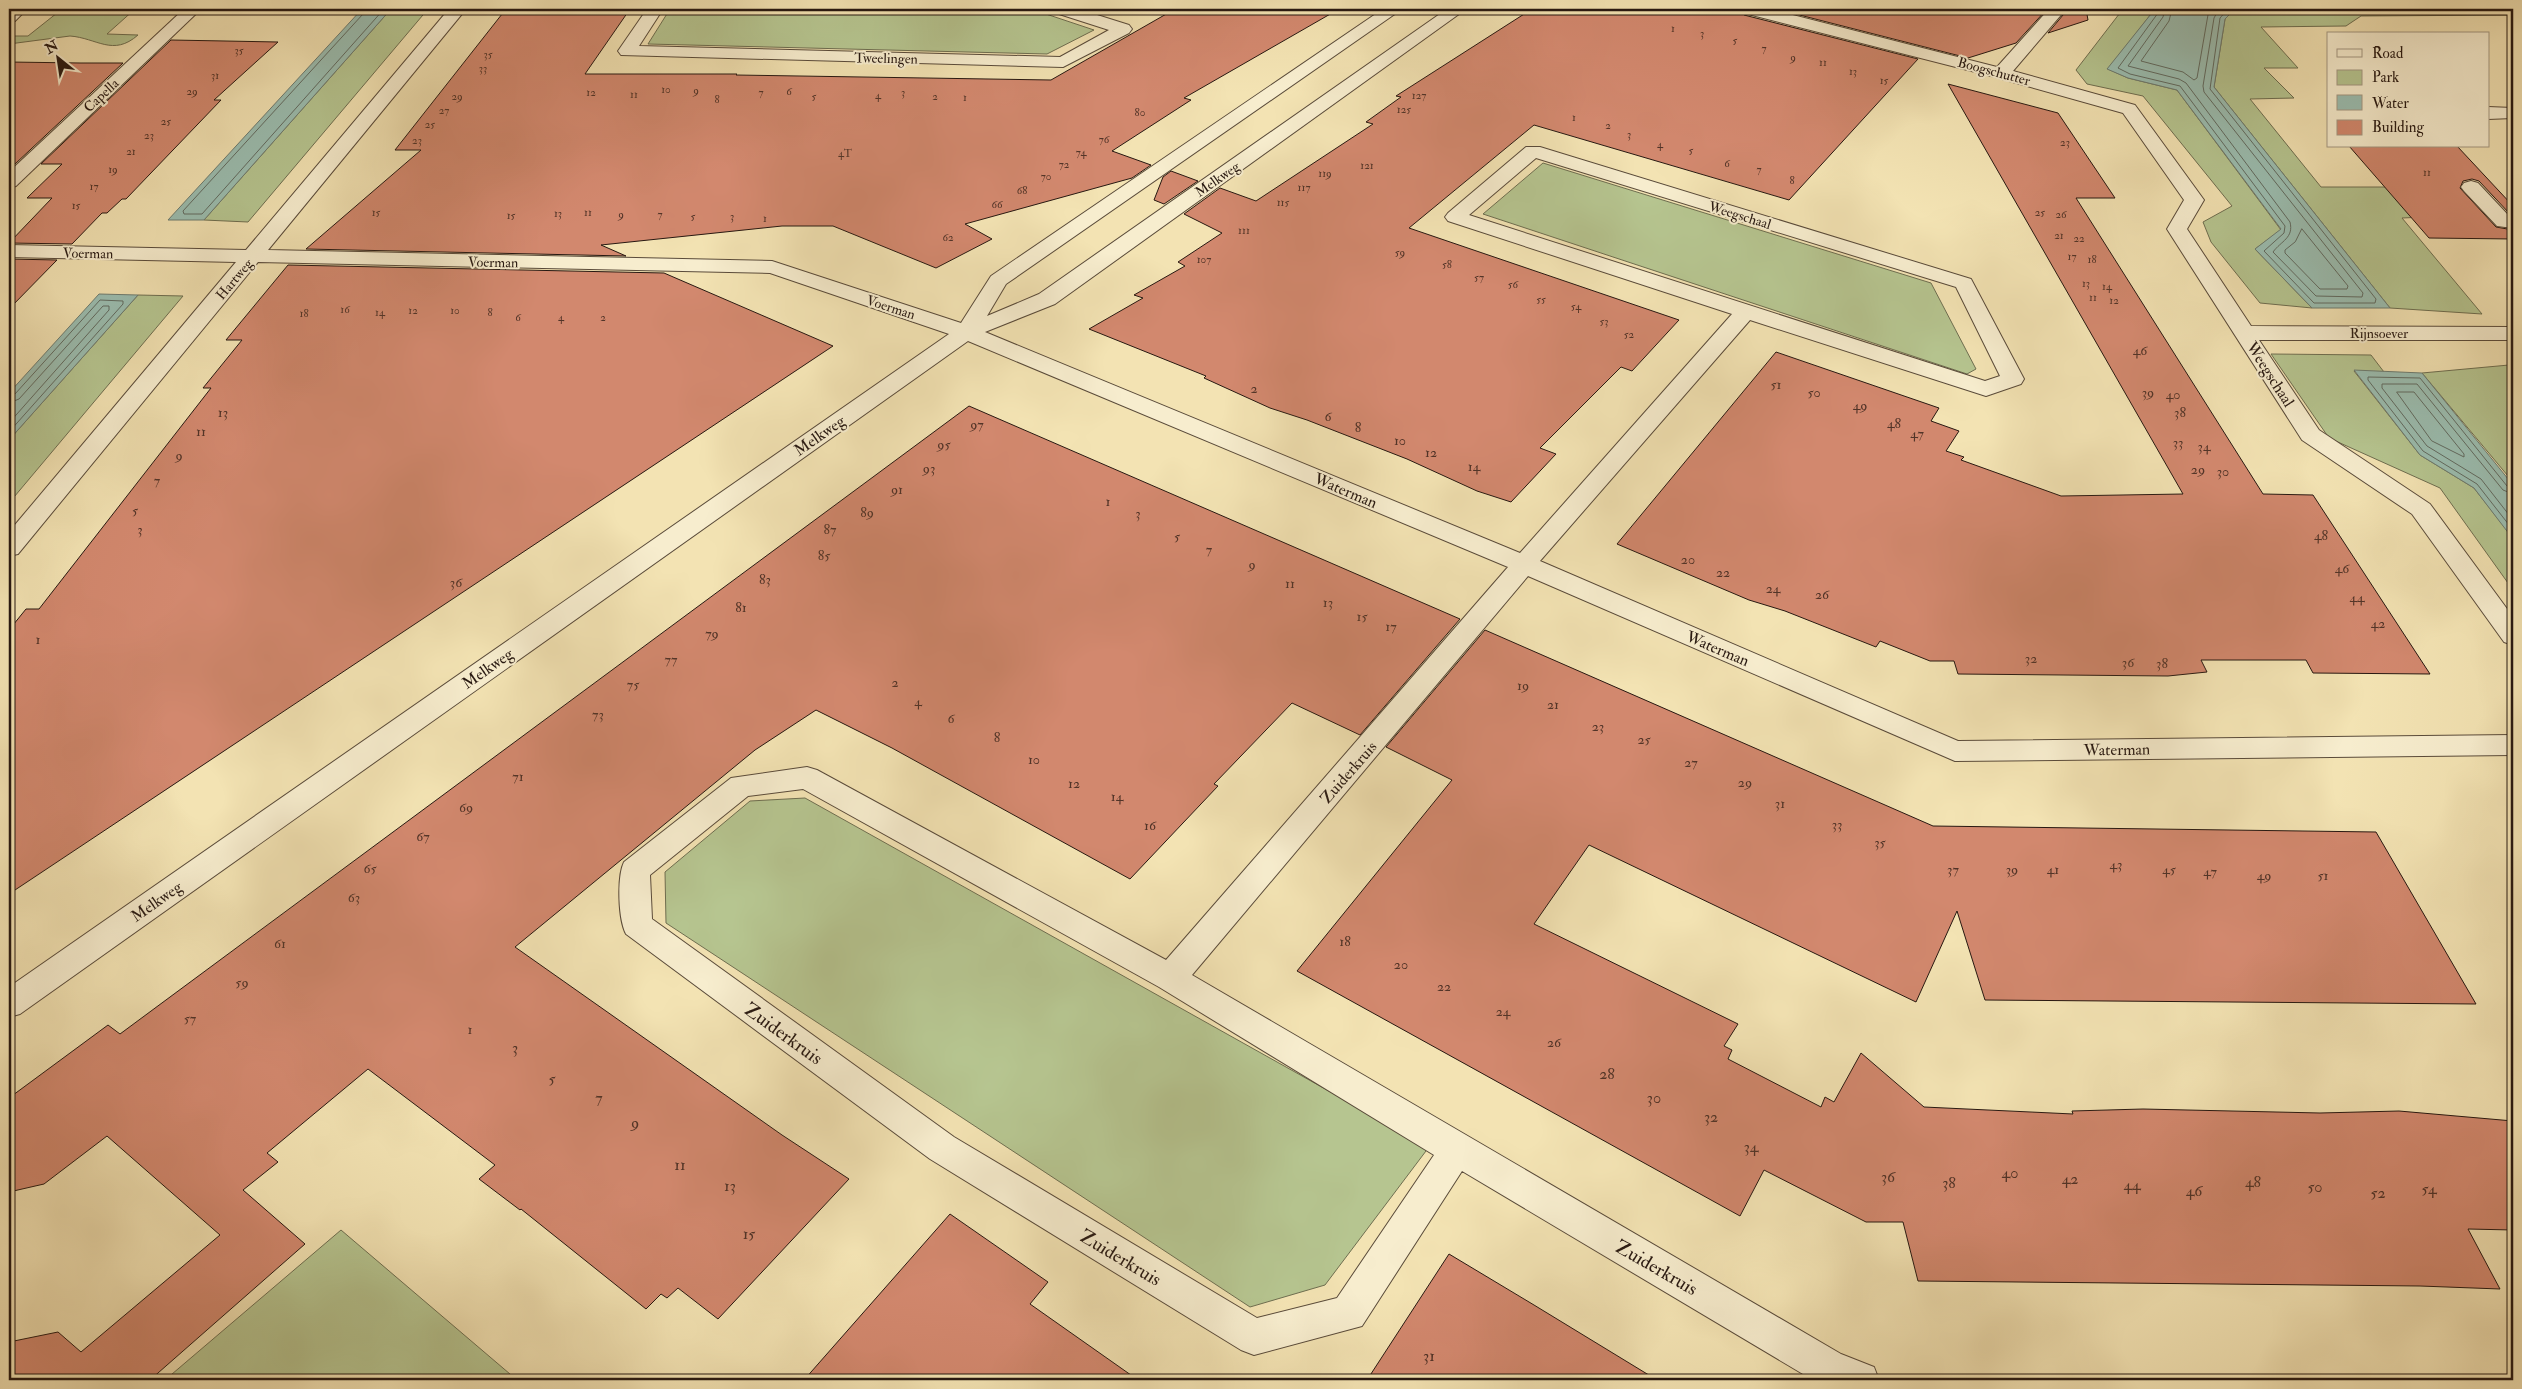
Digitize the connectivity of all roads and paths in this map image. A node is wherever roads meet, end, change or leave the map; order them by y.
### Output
1 (19, 9) edge
2 (193, 9) edge
3 (458, 9) edge
4 (655, 9) edge
5 (1062, 9) edge
6 (1394, 9) edge
7 (1458, 9) edge
8 (1750, 9) edge
9 (2058, 9) edge
10 (9, 17) edge
11 (2002, 73) junction
12 (2490, 113) edge
13 (2513, 113) edge
14 (9, 182) edge
15 (2471, 187) dead end
16 (2194, 200) joint
17 (2513, 222) edge
18 (9, 252) edge
19 (253, 255) junction
20 (1746, 312) junction
21 (966, 332) junction
22 (2513, 333) edge
23 (2245, 334) junction
24 (9, 548) edge
25 (1524, 564) junction
26 (2513, 636) edge
27 (2513, 745) edge
28 (1170, 978) junction
29 (9, 1004) edge
30 (1457, 1150) junction
31 (1860, 1380) edge

1 - 10 street
2 - 14 street, Capella
3 - 19 street, Hartweg
4 - 5 street, Tweelingen
6 - 21 street, Melkweg
7 - 21 street, Melkweg
8 - 11 street, Boogschutter
9 - 11 street
11 - 16 street, Boogschutter
12 - 13 street
15 - 17 street
16 - 23 street, Weegschaal
18 - 19 street, Voerman
19 - 21 street, Voerman
19 - 24 street, Hartweg
20 - 20 street, Weegschaal
20 - 25 street
21 - 25 street, Waterman
21 - 29 street, Melkweg
22 - 23 street, Rijnsoever
23 - 26 street, Weegschaal
25 - 27 street, Waterman
25 - 28 street, Zuiderkruis
28 - 30 street, Zuiderkruis
28 - 30 street, Zuiderkruis
30 - 31 street, Zuiderkruis

